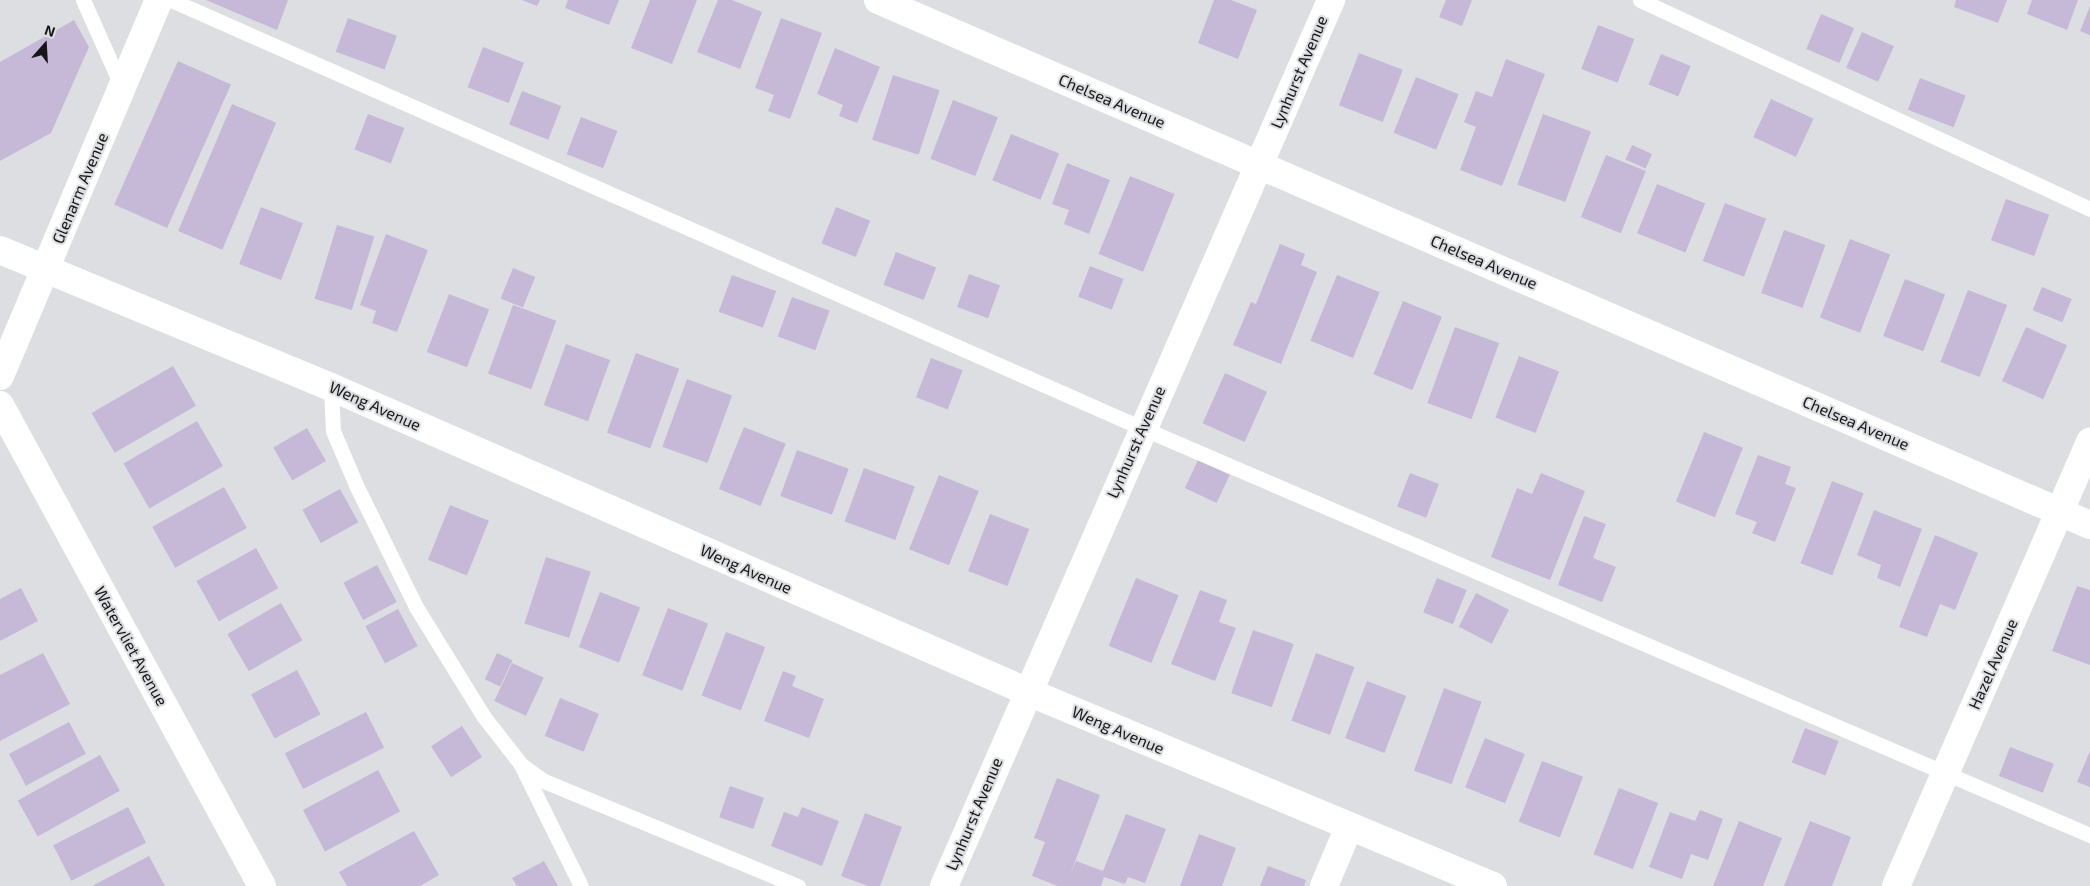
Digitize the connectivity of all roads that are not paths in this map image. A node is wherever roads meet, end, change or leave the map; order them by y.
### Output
1 (83, 0) edge
2 (159, 0) edge
3 (171, 0) edge
4 (878, 0) edge
5 (1331, 0) edge
6 (1640, 0) edge
7 (122, 87) junction
8 (1259, 165) junction
9 (2090, 209) edge
10 (0, 250) edge
11 (46, 270) junction
12 (0, 376) edge
13 (330, 387) junction
14 (0, 405) edge
15 (1142, 428) junction
16 (2090, 442) edge
17 (2060, 511) junction
18 (2090, 525) edge
19 (1026, 691) junction
20 (520, 764) junction
21 (1945, 774) junction
22 (1349, 827) junction
23 (2090, 835) edge
24 (262, 886) edge
25 (581, 886) edge
26 (798, 886) edge
27 (944, 886) edge
28 (1324, 886) edge
29 (1493, 886) edge
30 (1896, 886) edge

1 - 7 lane
2 - 7 street, Glenarm Avenue
3 - 15 lane
4 - 8 street, Chelsea Avenue
5 - 8 street, Lynhurst Avenue
6 - 9 lane
7 - 11 street, Glenarm Avenue
8 - 15 street, Lynhurst Avenue
8 - 17 street, Chelsea Avenue
10 - 11 street, Weng Avenue
11 - 12 street, Glenarm Avenue
11 - 13 street, Weng Avenue
13 - 19 street, Weng Avenue
13 - 20 lane
14 - 24 street, Watervliet Avenue
15 - 19 street, Lynhurst Avenue
15 - 21 lane
16 - 17 street, Hazel Avenue
17 - 18 street, Chelsea Avenue
17 - 21 street, Hazel Avenue
19 - 22 street, Weng Avenue
19 - 27 street, Lynhurst Avenue
20 - 25 lane
20 - 26 lane
21 - 23 lane
21 - 30 street, Hazel Avenue
22 - 28 street
22 - 29 street, Weng Avenue

